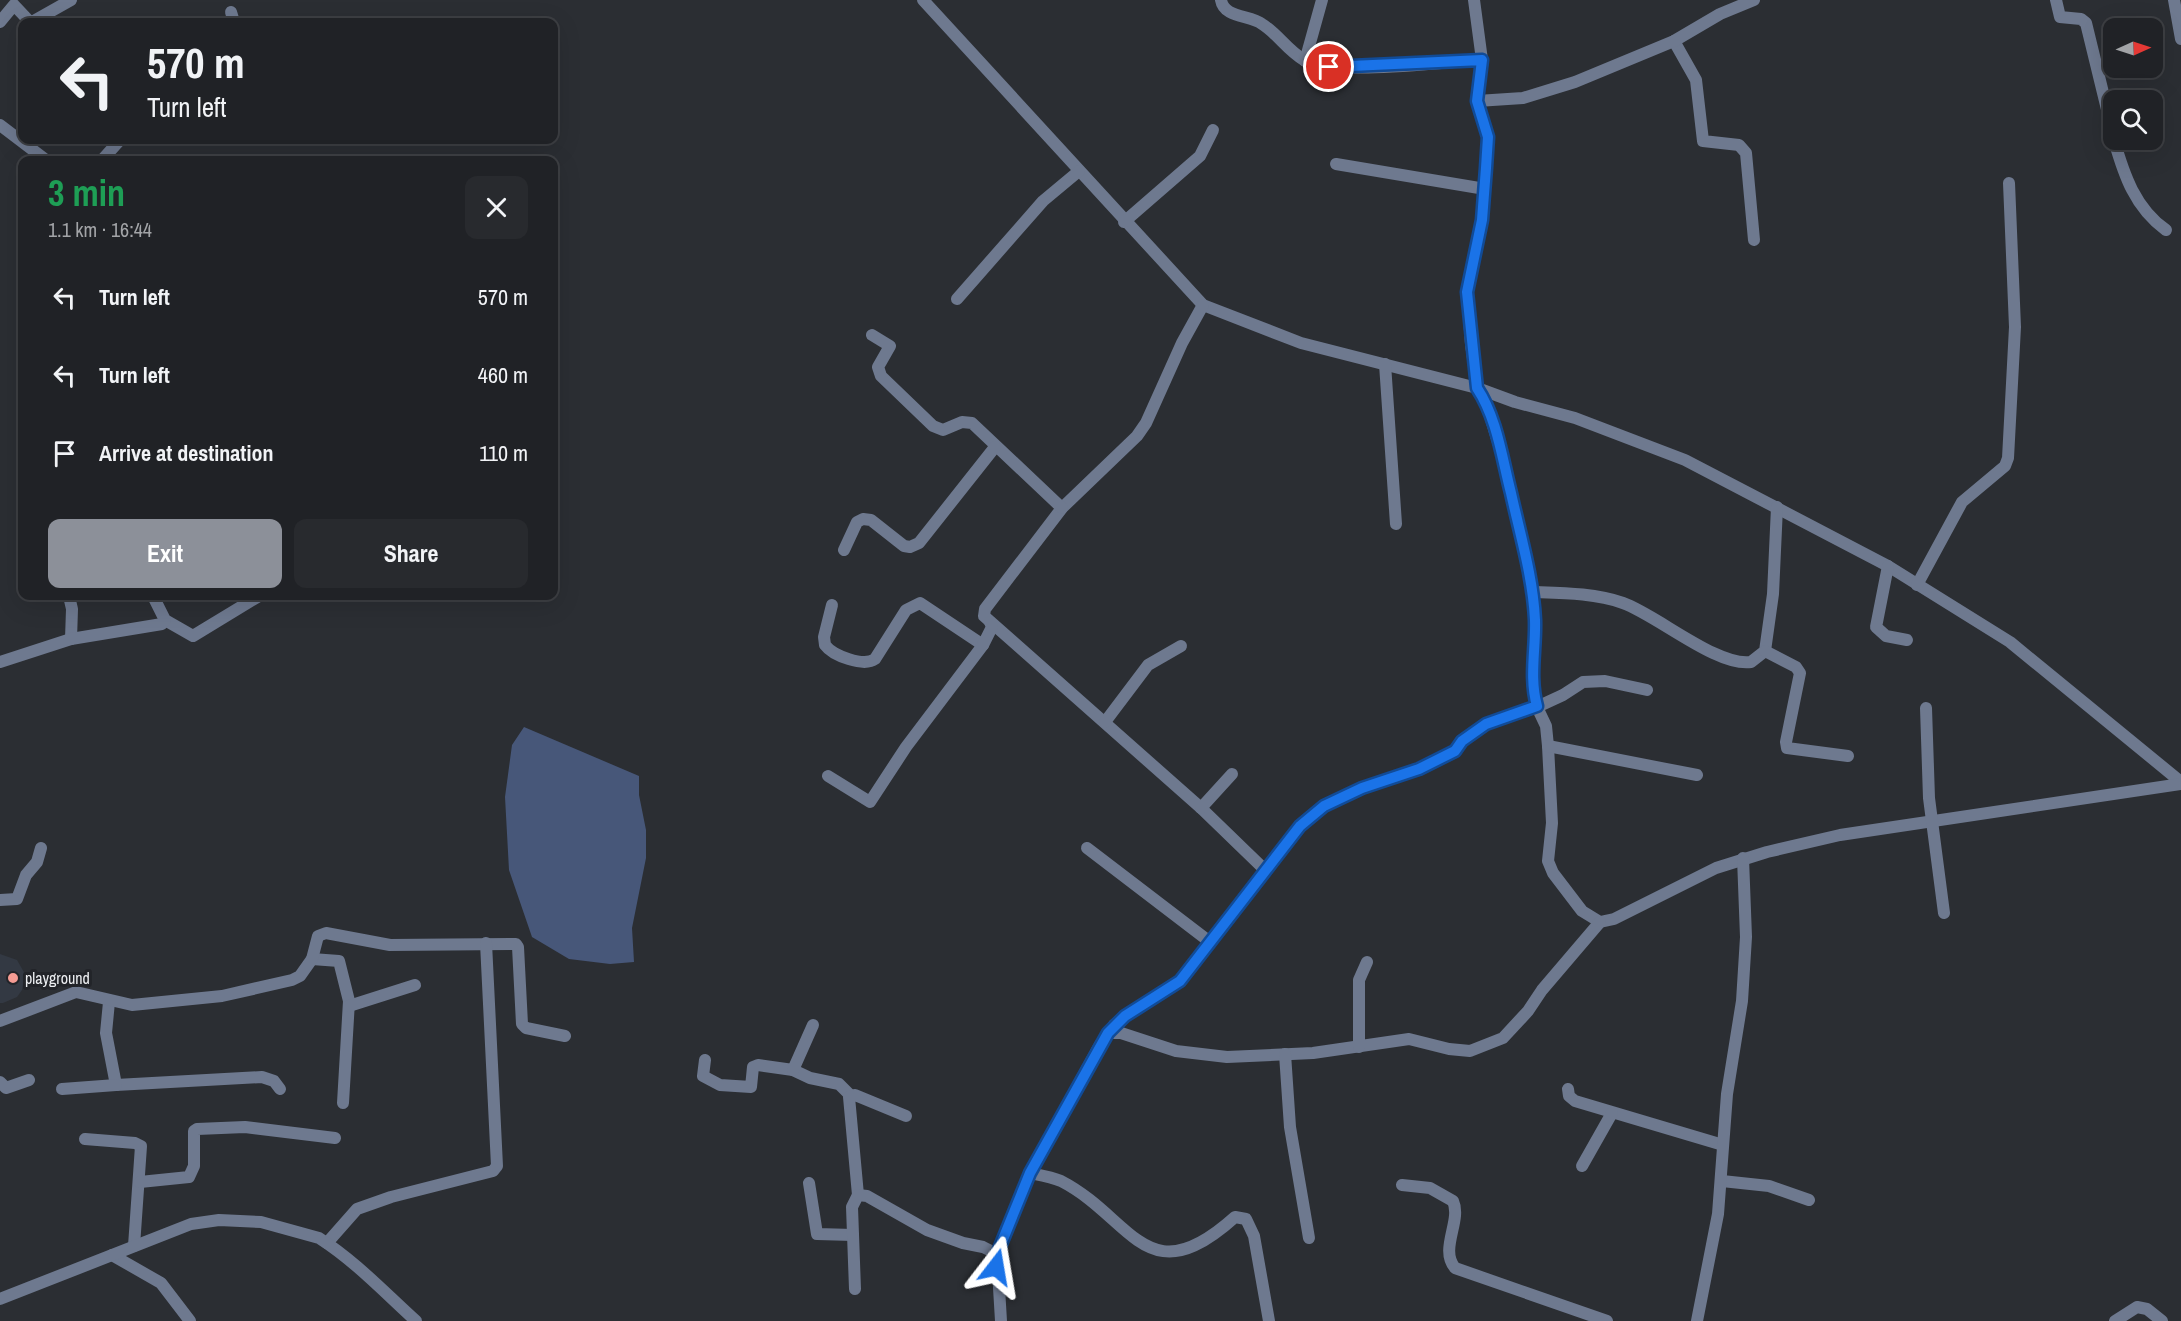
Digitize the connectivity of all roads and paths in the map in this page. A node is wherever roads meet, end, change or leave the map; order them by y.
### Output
1 (71, 0) edge
2 (923, 0) edge
3 (1221, 0) edge
4 (1322, 0) edge
5 (1474, 0) edge
6 (1722, 0) edge
7 (1754, 0) edge
8 (2056, 0) edge
9 (2174, 0) edge
10 (16, 3) edge
11 (1720, 14) junction
12 (28, 18) edge
13 (38, 18) edge
14 (0, 22) edge
15 (2181, 39) edge
16 (1674, 41) junction
17 (1305, 60) junction
18 (1482, 60) junction
19 (2103, 93) edge
20 (1477, 101) junction
21 (0, 126) edge
22 (1213, 130) dead end
23 (18, 139) edge
24 (24, 144) edge
25 (116, 144) edge
26 (2118, 150) edge
27 (41, 156) edge
28 (106, 156) edge
29 (1336, 164) dead end
30 (1079, 171) junction
31 (2009, 183) dead end
32 (1485, 189) junction
33 (1124, 222) junction
34 (2166, 230) dead end
35 (1754, 240) dead end
36 (957, 299) dead end
37 (1203, 305) junction
38 (873, 335) dead end
39 (1385, 364) junction
40 (1477, 388) junction
41 (995, 447) junction
42 (1777, 507) junction
43 (1062, 508) junction
44 (1396, 524) dead end
45 (844, 550) dead end
46 (1888, 566) junction
47 (1917, 585) junction
48 (1532, 592) junction
49 (70, 600) edge
50 (155, 600) edge
51 (252, 600) edge
52 (832, 605) dead end
53 (165, 620) junction
54 (990, 622) junction
55 (71, 639) junction
56 (1907, 639) dead end
57 (983, 645) junction
58 (1181, 646) dead end
59 (1765, 651) junction
60 (0, 662) edge
61 (1647, 690) dead end
62 (1537, 706) junction
63 (1926, 708) dead end
64 (1106, 722) junction
65 (1548, 746) junction
66 (1848, 756) dead end
67 (1233, 774) dead end
68 (1697, 775) dead end
69 (828, 776) dead end
70 (2181, 783) edge
71 (1201, 808) junction
72 (1933, 821) junction
73 (41, 848) dead end
74 (1087, 848) dead end
75 (1743, 858) junction
76 (1264, 869) junction
77 (0, 900) edge
78 (1944, 913) dead end
79 (1600, 922) junction
80 (1210, 942) junction
81 (486, 943) junction
82 (312, 959) junction
83 (1367, 962) dead end
84 (415, 985) dead end
85 (109, 1002) junction
86 (349, 1006) junction
87 (0, 1021) edge
88 (813, 1024) dead end
89 (1108, 1033) junction
90 (565, 1036) dead end
91 (1359, 1047) junction
92 (1285, 1054) junction
93 (705, 1059) dead end
94 (793, 1070) junction
95 (29, 1080) dead end
96 (0, 1082) edge
97 (116, 1085) junction
98 (62, 1089) dead end
99 (280, 1089) dead end
100 (1568, 1089) dead end
101 (850, 1095) junction
102 (343, 1102) dead end
103 (1612, 1113) junction
104 (906, 1116) dead end
105 (335, 1138) dead end
106 (86, 1139) dead end
107 (1723, 1145) junction
108 (1582, 1166) dead end
109 (1030, 1173) junction
110 (1722, 1181) junction
111 (140, 1182) junction
112 (809, 1183) dead end
113 (1402, 1185) dead end
114 (858, 1195) junction
115 (1809, 1200) dead end
116 (853, 1235) junction
117 (1308, 1238) dead end
118 (327, 1243) junction
119 (134, 1246) junction
120 (997, 1254) junction
121 (112, 1255) junction
122 (855, 1289) dead end
123 (0, 1299) edge
124 (190, 1321) edge
125 (416, 1321) edge
126 (1001, 1321) edge
127 (1269, 1321) edge
128 (1607, 1321) edge
129 (1697, 1321) edge
130 (2115, 1321) edge
131 (2162, 1321) edge

1 - 13 street
2 - 30 street
3 - 17 street
4 - 17 street
5 - 18 street
6 - 11 street
7 - 11 street
8 - 19 street
9 - 15 street
10 - 12 street
10 - 14 street
11 - 16 street
16 - 20 street
16 - 35 street
17 - 18 street
18 - 20 street
20 - 32 street
21 - 23 street
22 - 33 street
24 - 27 street
25 - 28 street
26 - 34 street
29 - 32 street
30 - 33 street
30 - 36 street
31 - 47 street
32 - 40 street
33 - 37 street
37 - 39 street
37 - 43 street
38 - 41 street
39 - 40 street
39 - 44 street
40 - 42 street
40 - 48 street
41 - 43 street
41 - 45 street
42 - 46 street
42 - 59 street
43 - 54 street
46 - 47 street
46 - 56 street
47 - 70 street
48 - 59 street
48 - 62 street
49 - 55 street
50 - 53 street
51 - 53 street
52 - 57 street
53 - 55 street
54 - 57 street
54 - 64 street
55 - 60 street
57 - 69 street
58 - 64 street
59 - 66 street
61 - 62 street
62 - 65 street
62 - 76 street
63 - 72 street
64 - 71 street
65 - 68 street
65 - 79 street
67 - 71 street
70 - 72 street
71 - 76 street
72 - 75 street
72 - 78 street
73 - 77 street
74 - 80 street
75 - 79 street
75 - 107 street
76 - 80 street
79 - 91 street
80 - 89 street
81 - 82 street
81 - 90 street
81 - 118 street
82 - 85 street
82 - 86 street
83 - 91 street
84 - 86 street
85 - 87 street
85 - 97 street
86 - 102 street
88 - 94 street
89 - 92 street
89 - 109 street
91 - 92 street
92 - 117 street
93 - 94 street
94 - 101 street
95 - 96 street
97 - 98 street
97 - 99 street
100 - 103 street
101 - 104 street
101 - 114 street
103 - 107 street
103 - 108 street
105 - 111 street
106 - 111 street
107 - 110 street
109 - 120 street
109 - 127 street
110 - 115 street
110 - 129 street
111 - 119 street
112 - 116 street
113 - 128 street
114 - 116 street
114 - 120 street
116 - 122 street
118 - 119 street
118 - 125 street
119 - 121 street
120 - 126 street
121 - 123 street
121 - 124 street
130 - 131 street

